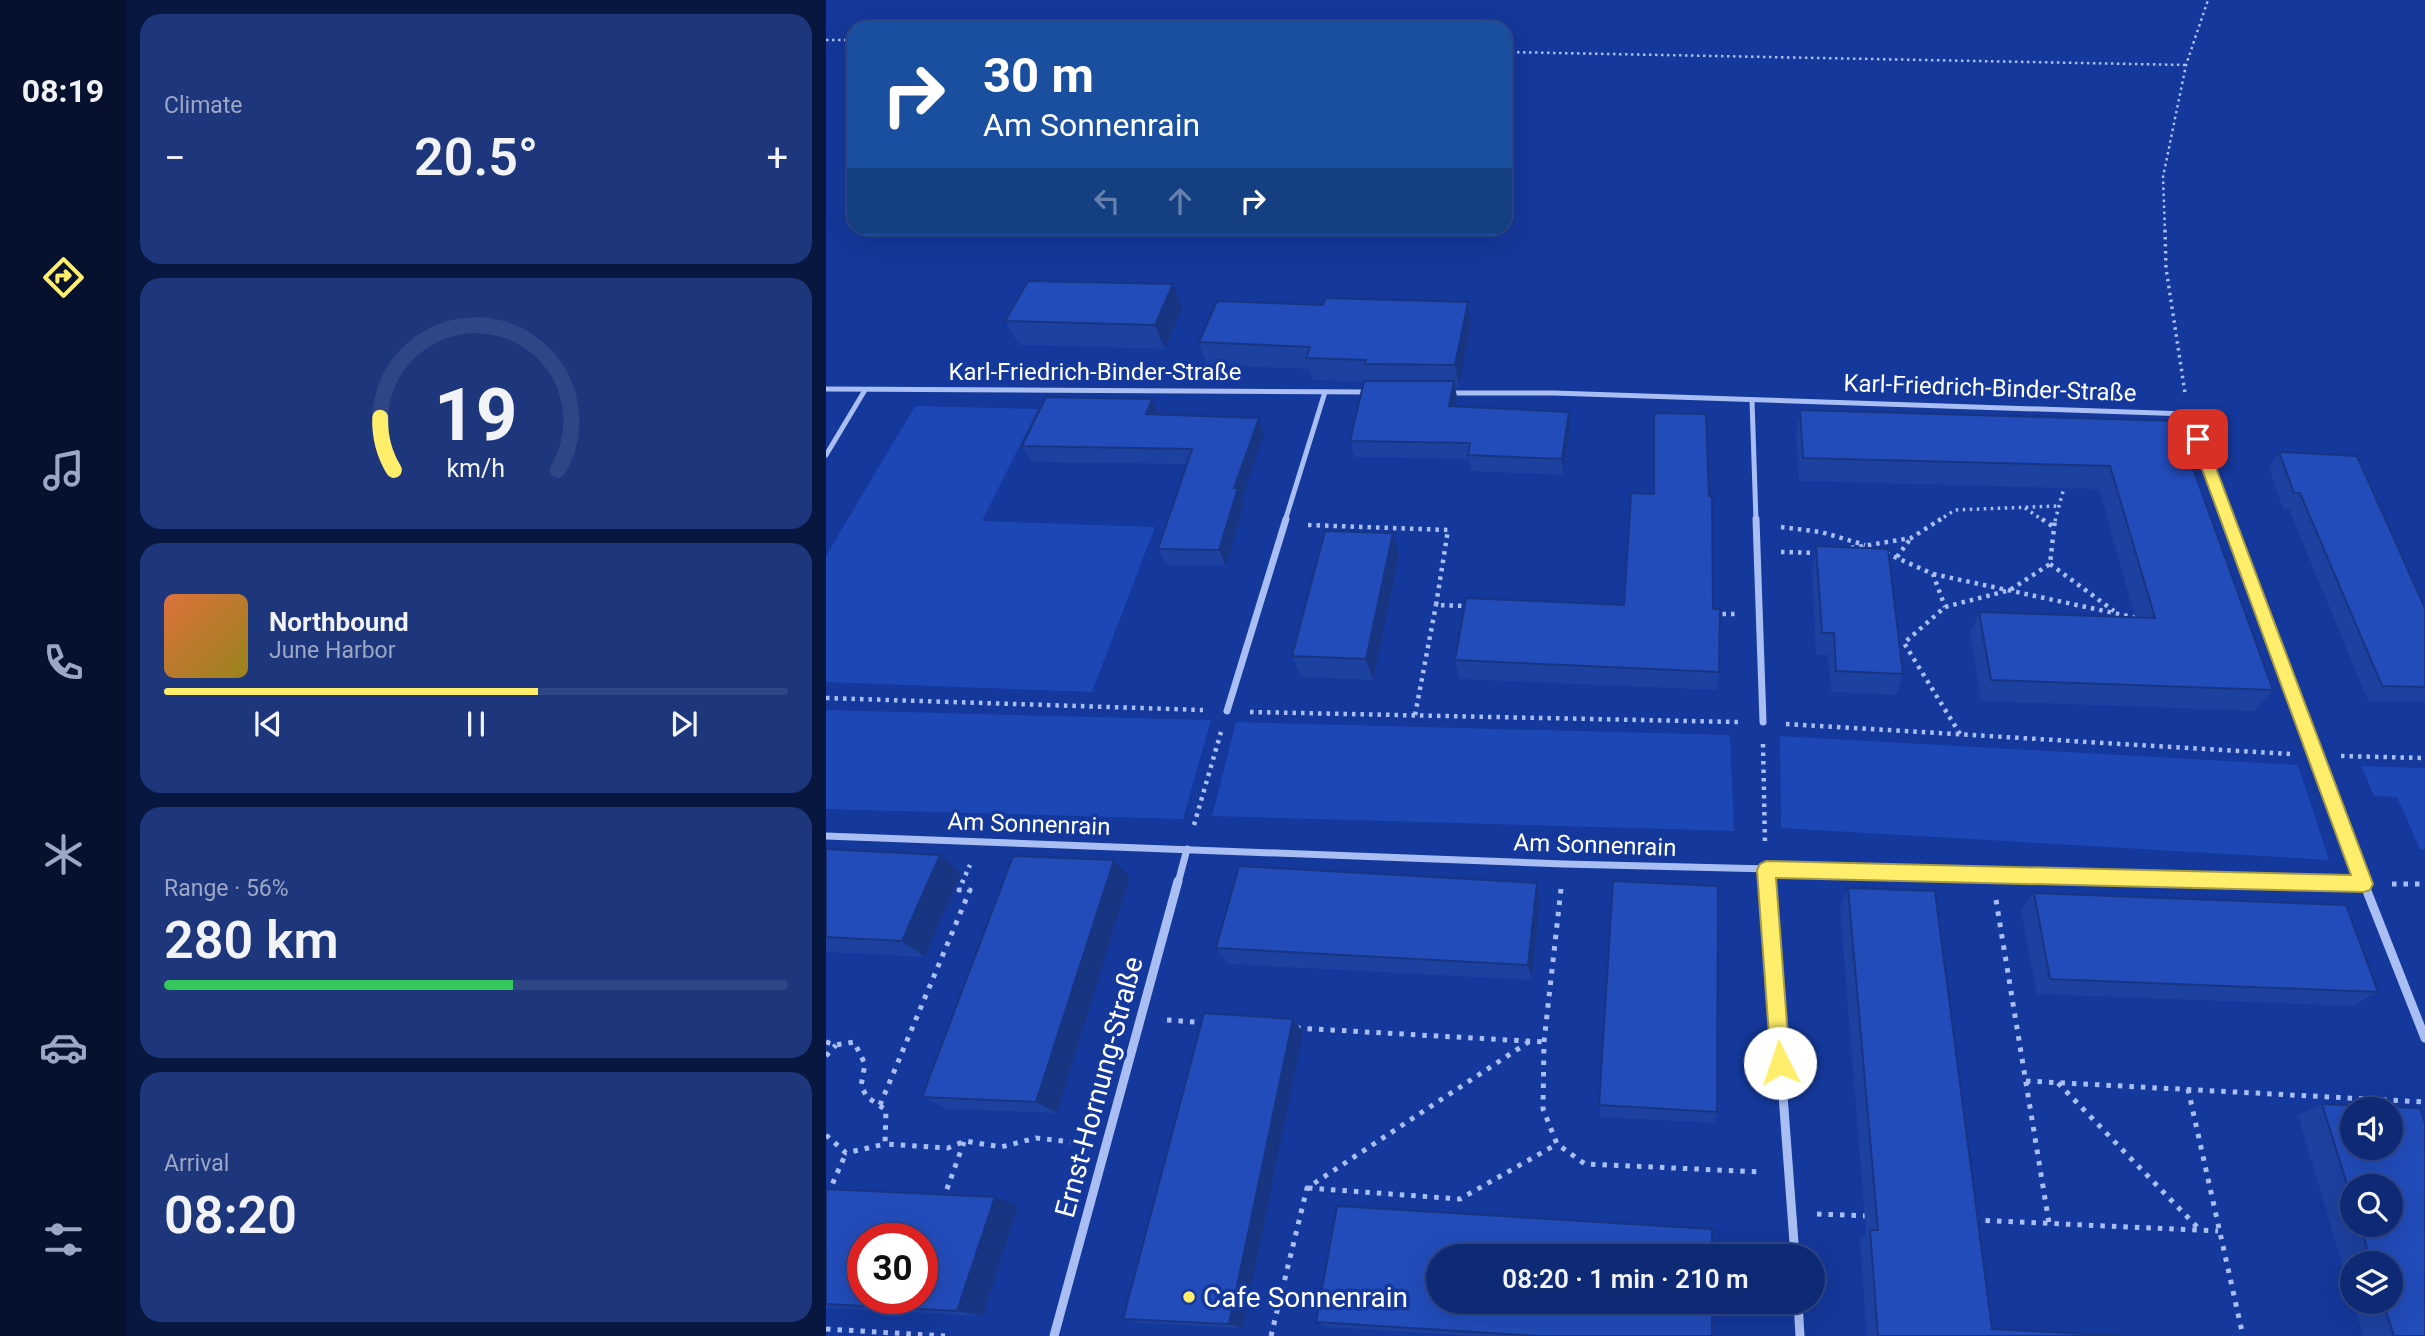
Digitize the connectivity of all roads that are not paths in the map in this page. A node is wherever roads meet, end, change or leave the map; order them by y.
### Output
1 (826, 389) edge
2 (865, 390) junction
3 (1325, 392) junction
4 (1379, 393) edge
5 (1446, 393) edge
6 (1752, 400) junction
7 (826, 455) edge
8 (1227, 711) road end
9 (1762, 722) road end
10 (826, 836) edge
11 (1187, 849) junction
12 (1766, 870) junction
13 (2364, 884) junction
14 (2425, 1038) edge
15 (1793, 1244) edge
16 (1799, 1314) edge
17 (1054, 1336) edge
18 (1800, 1336) edge

1 - 2 street, Karl-Friedrich-Binder-Straße
2 - 3 street, Karl-Friedrich-Binder-Straße
2 - 7 street
3 - 4 street, Karl-Friedrich-Binder-Straße
3 - 8 street
5 - 6 street, Karl-Friedrich-Binder-Straße
6 - 9 street
6 - 13 street, Karl-Friedrich-Binder-Straße
10 - 11 street, Am Sonnenrain
11 - 12 street, Am Sonnenrain
11 - 17 street, Ernst-Hornung-Straße
12 - 13 street, Am Sonnenrain
12 - 15 street
13 - 14 street
16 - 18 street

